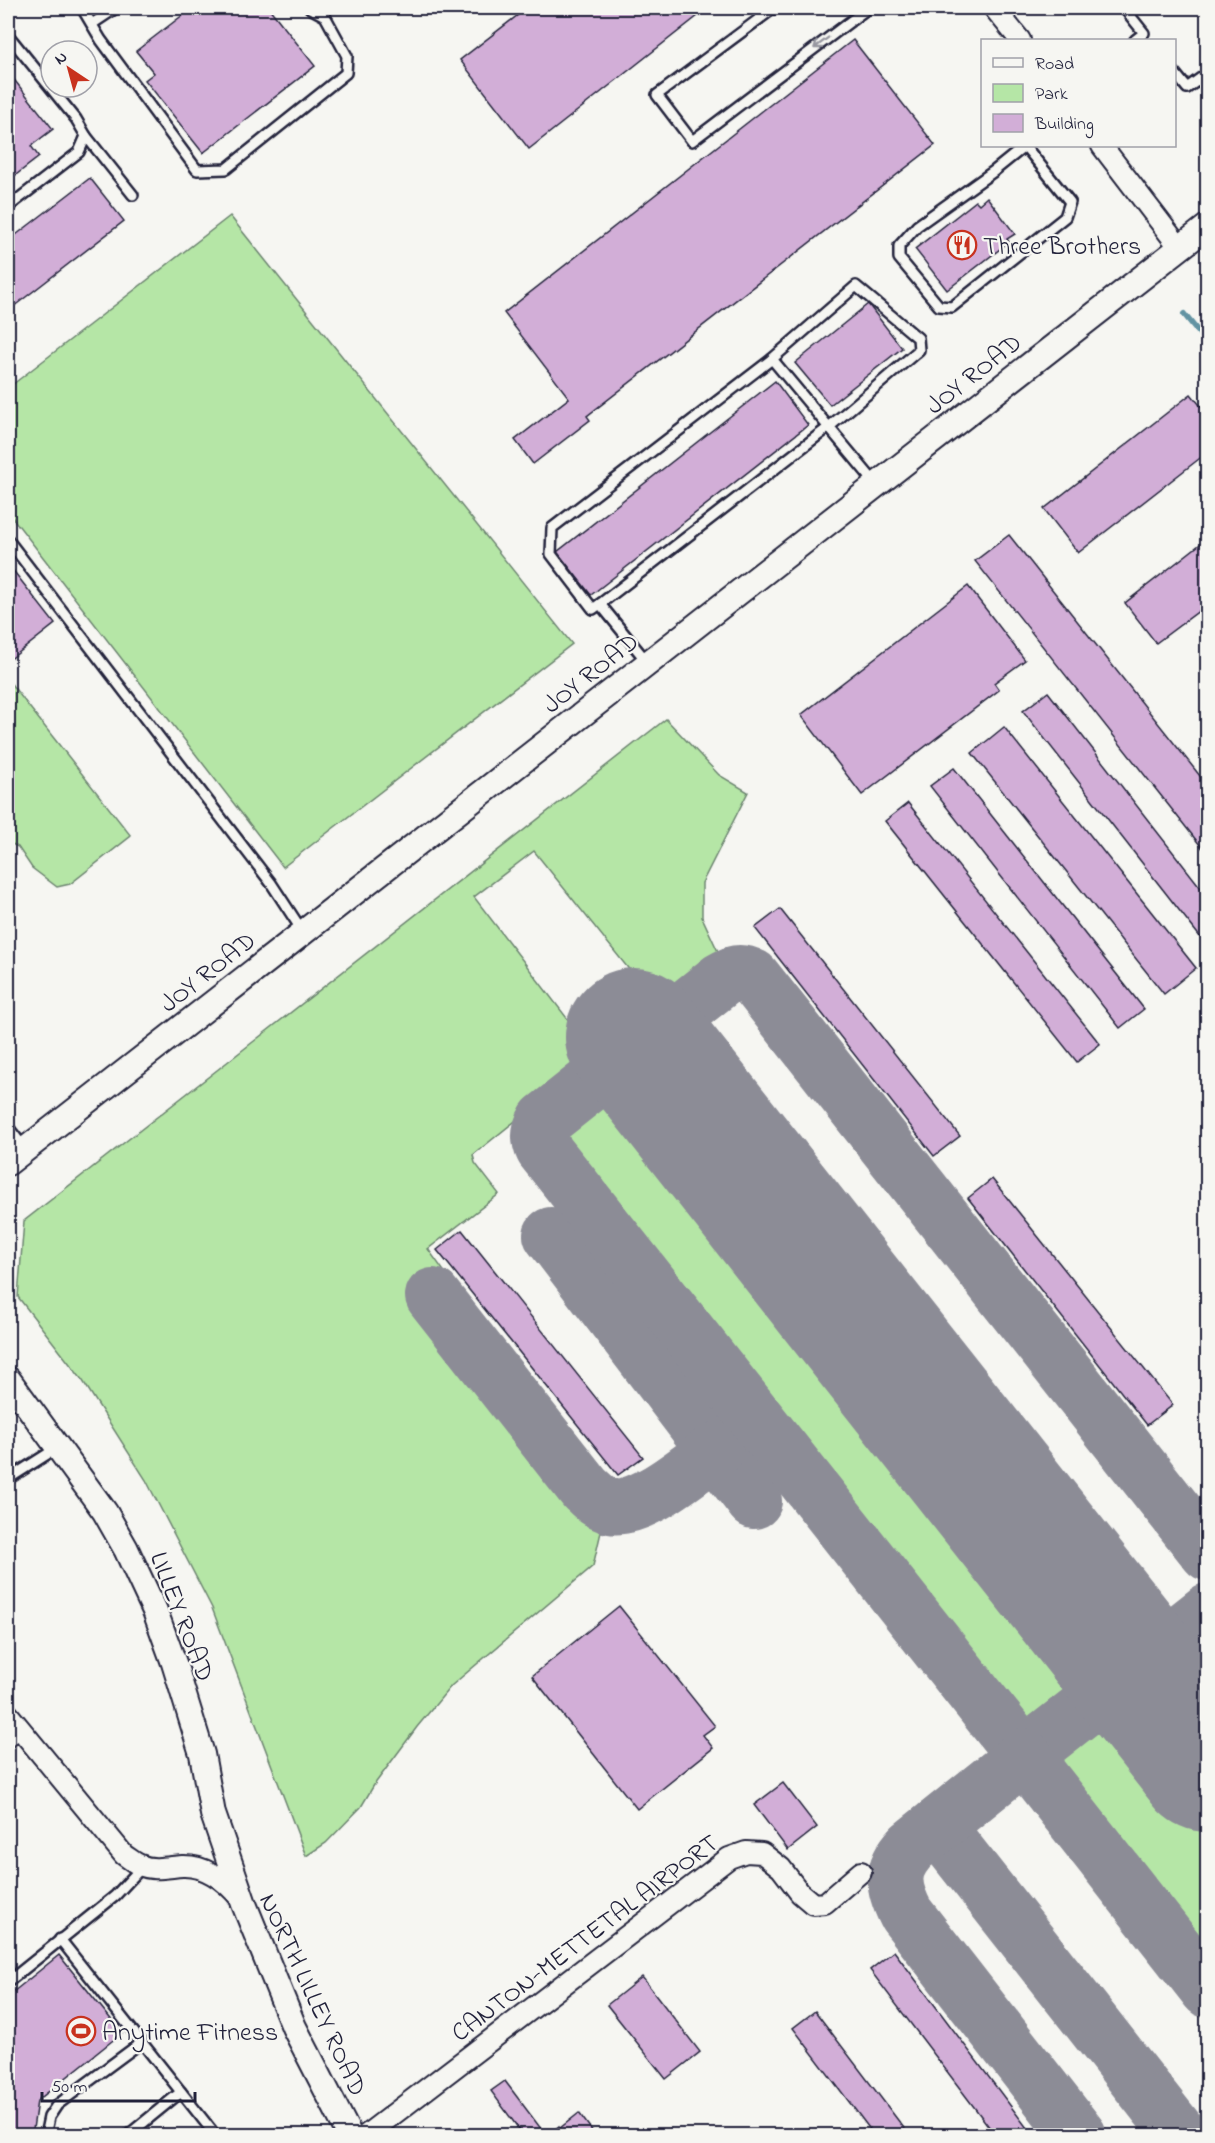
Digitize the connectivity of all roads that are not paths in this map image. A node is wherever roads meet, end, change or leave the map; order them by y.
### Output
1 (82, 8) edge
2 (116, 8) edge
3 (310, 8) edge
4 (774, 8) edge
5 (868, 8) edge
6 (994, 8) edge
7 (1124, 8) edge
8 (92, 24) junction
9 (8, 35) edge
10 (1146, 37) edge
11 (1019, 39) edge
12 (1208, 73) edge
13 (1176, 74) edge
14 (86, 136) junction
15 (1025, 147) edge
16 (1027, 147) edge
17 (1103, 147) edge
18 (133, 195) dead end
19 (8, 207) edge
20 (1208, 226) edge
21 (1180, 248) junction
22 (772, 359) junction
23 (829, 427) junction
24 (876, 484) junction
25 (8, 540) edge
26 (600, 604) junction
27 (648, 663) junction
28 (303, 932) junction
29 (8, 1127) edge
30 (16, 1156) edge
31 (8, 1379) edge
32 (59, 1446) junction
33 (8, 1479) edge
34 (8, 1714) edge
35 (15, 1737) edge
36 (143, 1866) junction
37 (861, 1872) dead end
38 (244, 1904) junction
39 (60, 1939) junction
40 (8, 1982) edge
41 (142, 2042) junction
42 (182, 2092) junction
43 (45, 2136) edge
44 (127, 2136) edge
45 (216, 2136) edge
46 (350, 2136) edge
47 (365, 2136) edge

1 - 8 lane
2 - 8 lane
3 - 8 lane
5 -> 4 lane
6 - 11 street
7 - 10 lane
9 - 14 lane
12 - 13 lane
14 - 18 lane
14 - 19 lane
15 - 16 lane
17 - 21 street
20 - 21 street, JOY ROAD
21 - 24 street, JOY ROAD
22 - 23 lane
22 - 23 lane
22 - 26 lane
23 - 24 lane
23 - 26 lane
24 - 27 street, JOY ROAD
25 - 28 lane
26 - 27 lane
27 - 28 street, JOY ROAD
28 - 30 street, JOY ROAD
29 - 30 lane
31 - 32 street, LILLEY ROAD
32 - 33 lane
32 - 38 street, LILLEY ROAD
34 - 35 street
35 - 36 street
36 - 38 street, NORTH LILLEY ROAD
36 - 39 lane
37 - 47 street, CANTON-METTETAL AIRPORT
38 - 46 street, NORTH LILLEY ROAD
39 - 40 lane
39 - 41 lane
41 - 42 lane
41 - 43 lane
42 - 44 lane
42 - 45 lane

